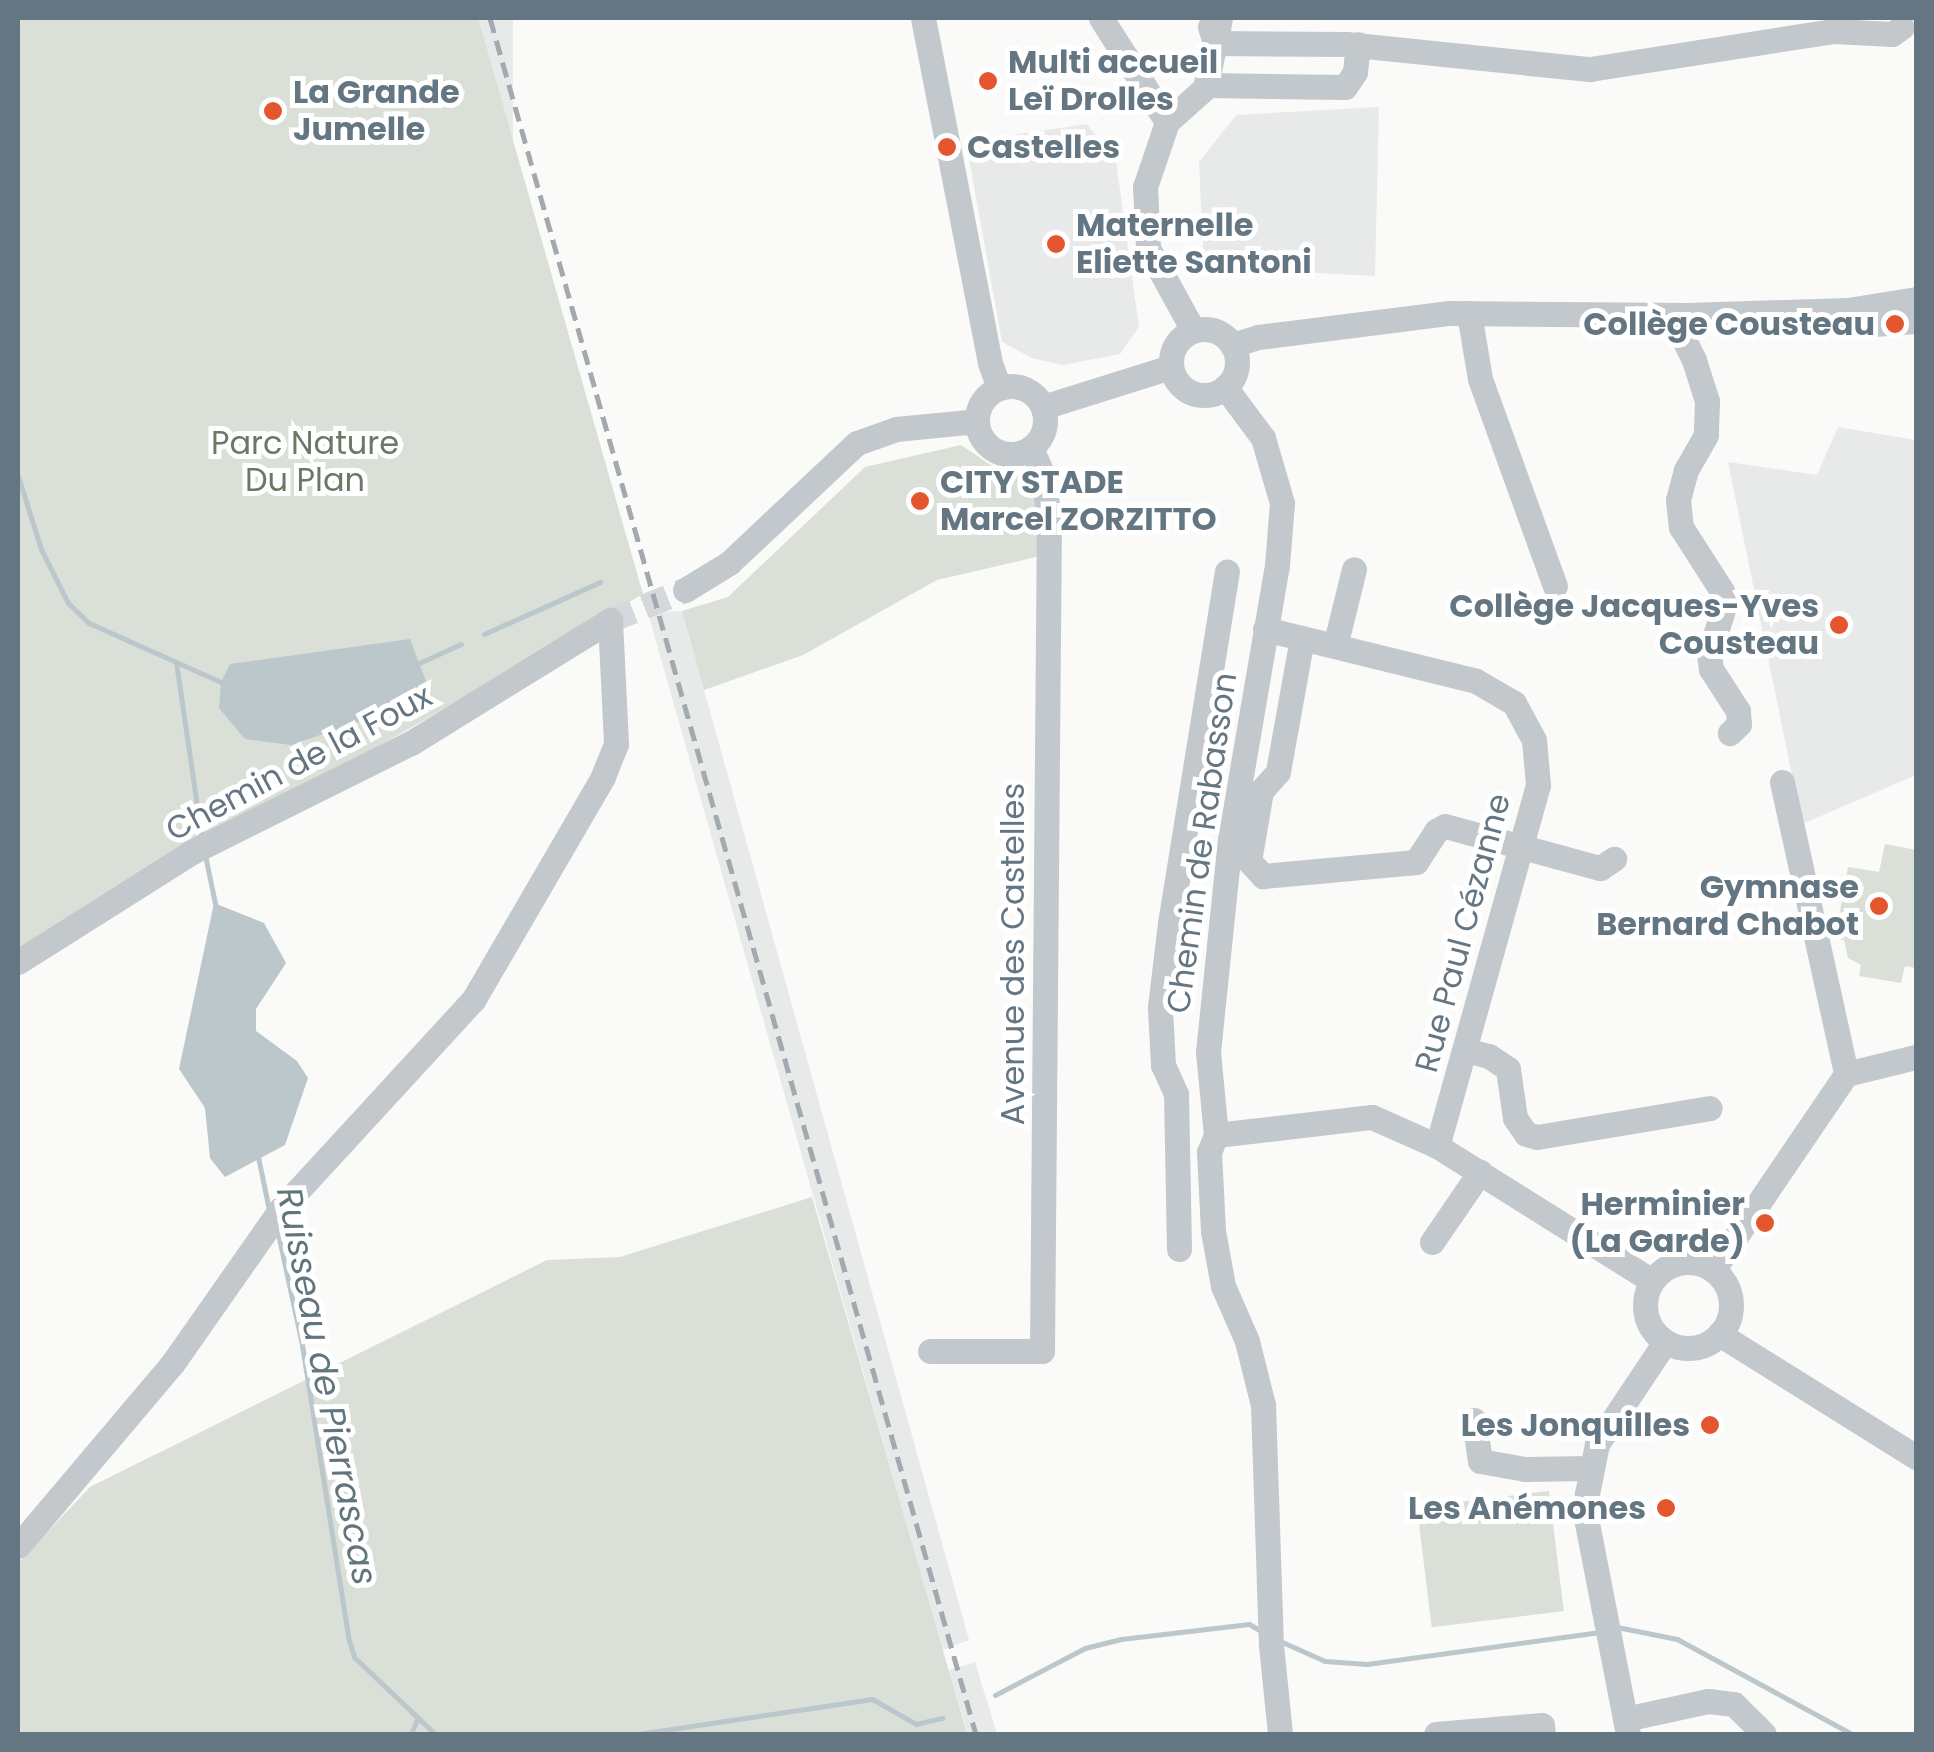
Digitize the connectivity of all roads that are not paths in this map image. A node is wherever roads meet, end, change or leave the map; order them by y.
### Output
1 (923, 18) edge
2 (1102, 18) edge
3 (1207, 18) edge
4 (1845, 24) edge
5 (1905, 29) edge
6 (1217, 30) edge
7 (1358, 44) junction
8 (1206, 84) junction
9 (1167, 122) junction
10 (1916, 299) edge
11 (1469, 313) junction
12 (1679, 315) junction
13 (1916, 320) edge
14 (1193, 330) junction
15 (1232, 346) junction
16 (1171, 366) junction
17 (1225, 387) junction
18 (999, 388) junction
19 (1043, 407) junction
20 (978, 421) junction
21 (1030, 448) junction
22 (1354, 569) dead end
23 (1227, 572) dead end
24 (1555, 586) dead end
25 (688, 589) tunnel mouth
26 (1264, 628) junction
27 (1302, 638) junction
28 (1335, 646) junction
29 (1730, 734) dead end
30 (1782, 782) dead end
31 (1519, 848) junction
32 (1614, 859) dead end
33 (1180, 860) junction
34 (1226, 868) junction
35 (18, 962) edge
36 (1466, 1050) junction
37 (1916, 1057) edge
38 (1846, 1074) junction
39 (1710, 1108) dead end
40 (1216, 1135) junction
41 (1437, 1146) junction
42 (1480, 1172) junction
43 (1432, 1242) dead end
44 (1179, 1249) dead end
45 (1713, 1270) junction
46 (1652, 1281) junction
47 (1719, 1334) junction
48 (1665, 1342) junction
49 (930, 1351) dead end
50 (1474, 1420) dead end
51 (1916, 1457) edge
52 (1590, 1468) junction
53 (18, 1546) edge
54 (1626, 1727) edge
55 (1280, 1734) edge
56 (1436, 1734) edge
57 (1543, 1734) edge
58 (1764, 1734) edge

1 - 18 street
2 - 9 street
3 - 6 street
4 - 5 street
4 - 7 street
6 - 7 street
6 - 8 street
7 - 8 street
8 - 9 street
9 - 14 street
10 - 12 street
11 - 12 street
11 - 15 street
11 - 24 street
12 - 13 street
12 - 29 street
14 - 15 street
14 - 16 street
15 - 17 street
16 - 17 street
16 - 19 street
17 - 26 street, Chemin de Rabasson
18 - 19 street
18 - 20 street
19 - 21 street
20 - 21 street
20 - 25 street
21 - 49 street, Avenue des Castelles
22 - 28 street
23 - 33 street
26 - 27 street, Rue Paul Cézanne
26 - 34 street, Chemin de Rabasson
27 - 28 street, Rue Paul Cézanne
27 - 31 street
28 - 31 street, Rue Paul Cézanne
30 - 38 street
31 - 32 street
31 - 36 street, Rue Paul Cézanne
33 - 34 street
33 - 44 street
34 - 40 street, Chemin de Rabasson
35 - 53 street, Chemin de la Foux
36 - 39 street
36 - 41 street, Rue Paul Cézanne
37 - 38 street
38 - 45 street
40 - 41 street
40 - 55 street, Chemin de Rabasson
41 - 42 street
42 - 43 street
42 - 46 street
45 - 46 street
45 - 47 street
46 - 48 street
47 - 48 street
47 - 51 street
48 - 52 street
50 - 52 street
52 - 54 street
54 - 58 street
56 - 57 street

